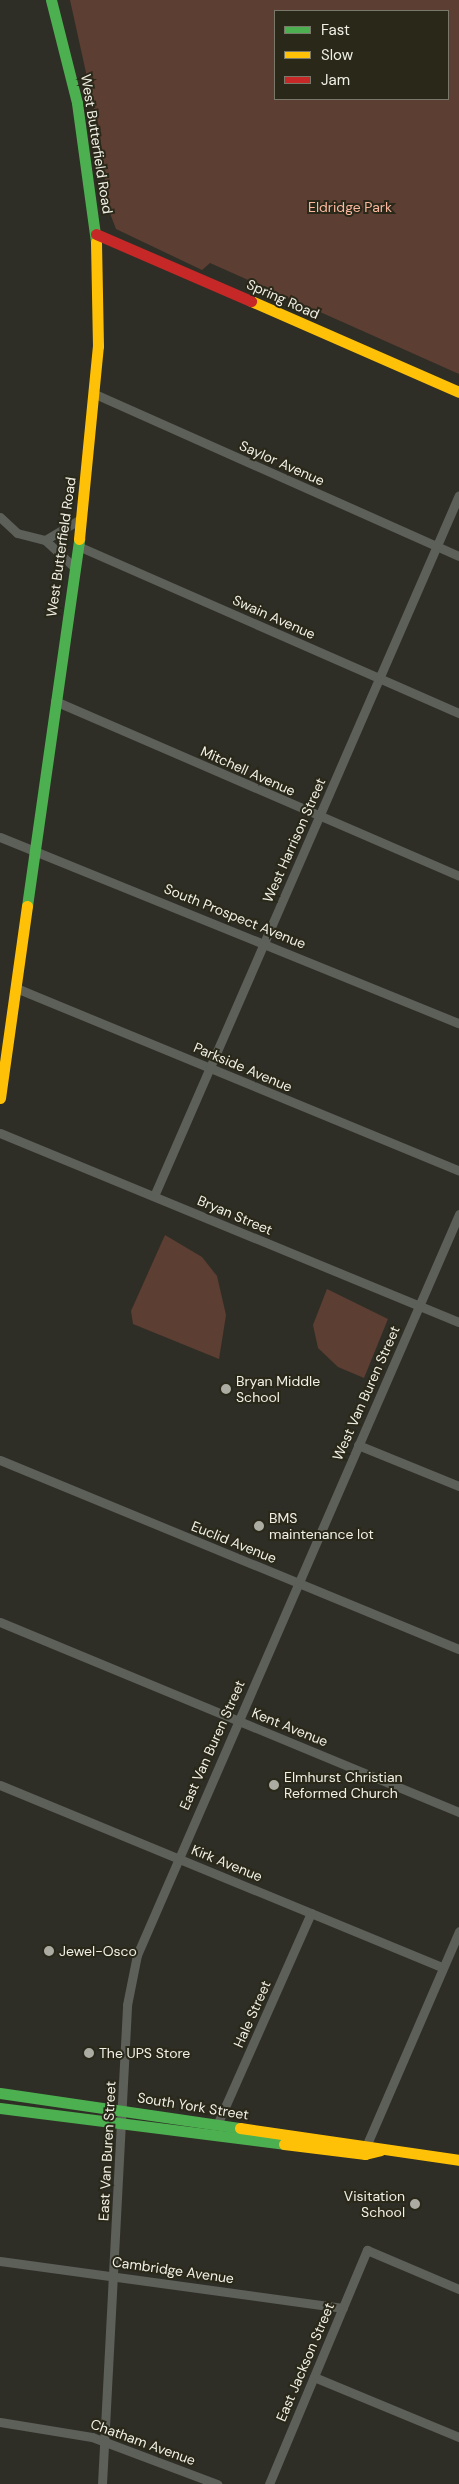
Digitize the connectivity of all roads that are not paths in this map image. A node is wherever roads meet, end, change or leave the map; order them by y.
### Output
1 (51, 0) edge
2 (96, 234) junction
3 (459, 392) edge
4 (95, 394) junction
5 (459, 495) edge
6 (0, 516) edge
7 (82, 518) junction
8 (45, 540) junction
9 (78, 546) junction
10 (437, 547) junction
11 (459, 556) edge
12 (74, 567) junction
13 (379, 678) junction
14 (55, 701) junction
15 (459, 713) edge
16 (319, 817) junction
17 (0, 837) edge
18 (34, 847) junction
19 (459, 876) edge
20 (263, 942) junction
21 (16, 988) junction
22 (459, 1023) edge
23 (208, 1067) junction
24 (0, 1098) edge
25 (0, 1133) edge
26 (459, 1171) edge
27 (154, 1196) junction
28 (459, 1214) edge
29 (419, 1306) junction
30 (459, 1322) edge
31 (358, 1445) junction
32 (0, 1460) edge
33 (459, 1486) edge
34 (298, 1583) junction
35 (0, 1622) edge
36 (459, 1649) edge
37 (238, 1721) junction
38 (0, 1785) edge
39 (459, 1812) edge
40 (178, 1858) junction
41 (311, 1913) junction
42 (459, 1931) edge
43 (443, 1968) junction
44 (0, 2093) edge
45 (0, 2108) edge
46 (123, 2110) junction
47 (123, 2124) junction
48 (217, 2125) junction
49 (367, 2144) junction
50 (381, 2150) junction
51 (459, 2160) edge
52 (0, 2261) edge
53 (114, 2276) junction
54 (459, 2289) edge
55 (343, 2308) junction
56 (314, 2377) junction
57 (0, 2422) edge
58 (459, 2437) edge
59 (104, 2441) junction
60 (102, 2484) edge
61 (217, 2484) edge
62 (269, 2484) edge

1 - 2 main road, West Butterfield Road
2 - 3 main road, Spring Road
2 - 4 main road, West Butterfield Road
4 - 7 main road, West Butterfield Road
4 - 10 street, Saylor Avenue
5 - 10 street, West Harrison Street
6 - 8 street
7 - 8 street
7 - 9 main road, West Butterfield Road
8 - 12 street
9 - 12 main road, West Butterfield Road
9 - 13 street, Swain Avenue
10 - 11 street, Saylor Avenue
10 - 13 street, West Harrison Street
12 - 14 main road, West Butterfield Road
13 - 15 street, Swain Avenue
13 - 16 street, West Harrison Street
14 - 16 street, Mitchell Avenue
14 - 18 main road, West Butterfield Road
16 - 19 street, Mitchell Avenue
16 - 20 street, West Harrison Street
17 - 18 street, South Prospect Avenue
18 - 20 street, South Prospect Avenue
18 - 21 main road, West Butterfield Road
20 - 22 street, South Prospect Avenue
20 - 23 street, West Harrison Street
21 - 23 street, Parkside Avenue
21 - 24 main road, West Butterfield Road
23 - 26 street, Parkside Avenue
23 - 27 street, West Harrison Street
25 - 27 street, Bryan Street
27 - 29 street, Bryan Street
28 - 29 street, West Van Buren Street
29 - 30 street, Bryan Street
29 - 31 street, West Van Buren Street
31 - 33 street
31 - 34 street, West Van Buren Street
32 - 34 street, Euclid Avenue
34 - 36 street, Euclid Avenue
34 - 37 street, East Van Buren Street
35 - 37 street, Kent Avenue
37 - 39 street, Kent Avenue
37 - 40 street, East Van Buren Street
38 - 40 street, Kirk Avenue
40 - 41 street, Kirk Avenue
40 - 46 street, East Van Buren Street
41 - 43 street, Kirk Avenue
41 - 48 street, Hale Street
42 - 43 street
43 - 49 street
44 - 46 main road, South York Street
45 - 47 main road, South York Street
46 - 47 street, East Van Buren Street
46 - 48 main road, South York Street
47 - 50 main road, South York Street
47 - 53 street, East Van Buren Street
48 - 49 main road, South York Street
49 - 50 main road, South York Street
50 - 51 main road, South York Street
52 - 53 street, Cambridge Avenue
53 - 55 street, Cambridge Avenue
53 - 59 street, East Van Buren Street
54 - 55 street, East Jackson Street
55 - 56 street, East Jackson Street
56 - 58 street
56 - 62 street, East Jackson Street
57 - 59 street, Chatham Avenue
59 - 60 street, East Van Buren Street
59 - 61 street, Chatham Avenue

